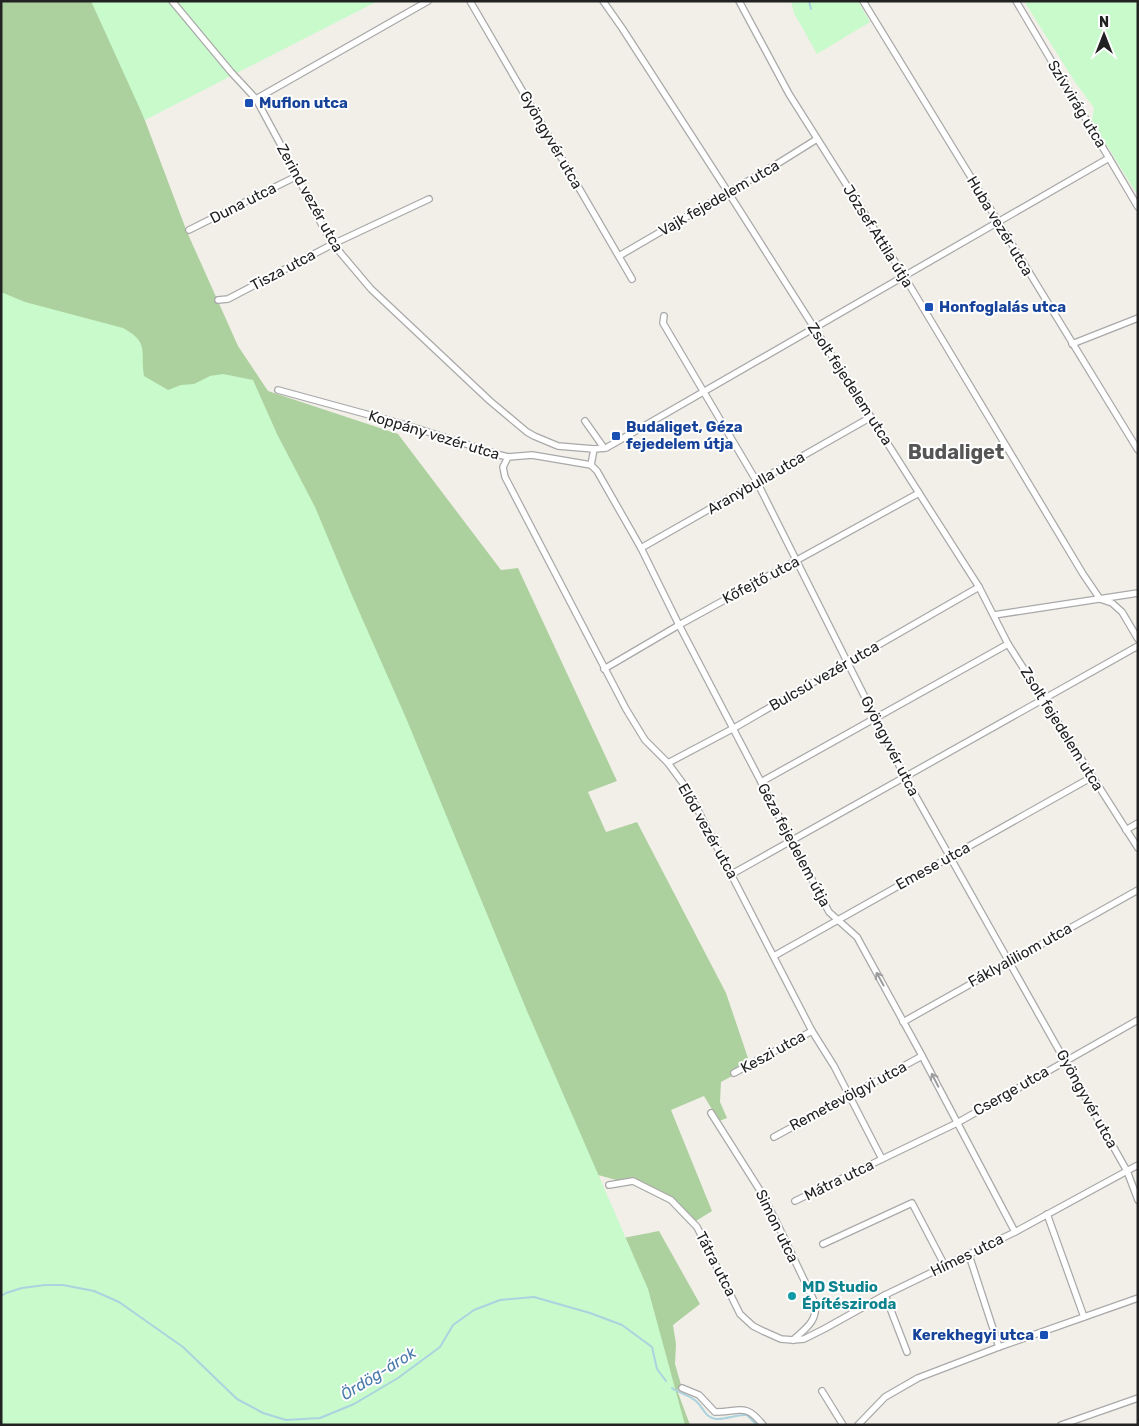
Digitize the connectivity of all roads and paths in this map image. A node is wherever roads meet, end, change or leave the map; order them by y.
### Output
1 (172, 1) edge
2 (428, 1) edge
3 (470, 1) edge
4 (603, 1) edge
5 (739, 1) edge
6 (863, 1) edge
7 (1016, 1) edge
8 (256, 99) junction
9 (817, 138) junction
10 (1108, 158) junction
11 (297, 176) junction
12 (728, 192) junction
13 (430, 199) dead end
14 (1138, 207) edge
15 (998, 221) junction
16 (190, 230) dead end
17 (333, 244) junction
18 (619, 256) junction
19 (904, 276) junction
20 (632, 279) dead end
21 (218, 300) dead end
22 (664, 316) dead end
23 (1138, 318) edge
24 (814, 329) junction
25 (1072, 344) junction
26 (278, 390) dead end
27 (704, 392) junction
28 (871, 417) junction
29 (585, 421) dead end
30 (604, 448) junction
31 (594, 449) junction
32 (1138, 450) edge
33 (508, 457) junction
34 (591, 465) junction
35 (756, 482) junction
36 (919, 493) junction
37 (640, 548) junction
38 (796, 562) junction
39 (979, 588) junction
40 (1138, 593) edge
41 (1100, 599) junction
42 (994, 615) junction
43 (679, 625) junction
44 (1138, 639) edge
45 (1008, 644) junction
46 (1138, 646) edge
47 (847, 662) junction
48 (604, 668) junction
49 (1043, 699) junction
50 (875, 718) junction
51 (734, 728) junction
52 (668, 763) junction
53 (905, 777) junction
54 (1092, 777) junction
55 (761, 782) junction
56 (1138, 823) edge
57 (1126, 830) junction
58 (792, 840) junction
59 (1138, 848) edge
60 (949, 856) junction
61 (732, 874) junction
62 (1138, 890) edge
63 (838, 920) junction
64 (774, 956) junction
65 (1009, 961) junction
66 (1138, 1020) edge
67 (903, 1022) junction
68 (812, 1031) junction
69 (922, 1056) junction
70 (1065, 1060) junction
71 (734, 1073) dead end
72 (849, 1096) junction
73 (711, 1113) dead end
74 (957, 1123) junction
75 (774, 1136) dead end
76 (882, 1159) junction
77 (1138, 1165) edge
78 (1127, 1171) junction
79 (609, 1185) dead end
80 (1138, 1200) edge
81 (795, 1201) dead end
82 (1048, 1214) junction
83 (1015, 1232) junction
84 (823, 1244) dead end
85 (969, 1255) junction
86 (945, 1266) junction
87 (885, 1295) junction
88 (1138, 1298) edge
89 (1084, 1317) junction
90 (793, 1340) junction
91 (999, 1347) junction
92 (907, 1352) dead end
93 (682, 1388) dead end
94 (822, 1391) dead end
95 (1138, 1398) edge
96 (763, 1425) edge
97 (843, 1425) edge
98 (858, 1425) edge
99 (1062, 1425) edge

1 - 8 street, Zerind vezér utca
2 - 8 street
3 - 18 street, Gyöngyvér utca
4 - 12 street, Zsolt fejedelem utca
5 - 9 street, József Attila útja
6 - 15 street, Huba vezér utca
7 - 10 street, Szívvirág utca
8 - 11 street, Zerind vezér utca
9 - 12 street, Vajk fejedelem utca
9 - 19 street, József Attila útja
10 - 14 street, Szívvirág utca
10 - 15 street
11 - 16 street, Duna utca
11 - 17 street, Zerind vezér utca
12 - 18 street, Vajk fejedelem utca
12 - 24 street, Zsolt fejedelem utca
13 - 17 street, Tisza utca
15 - 19 street
15 - 25 street, Huba vezér utca
17 - 21 street, Tisza utca
17 - 31 street, Zerind vezér utca
18 - 20 street, Gyöngyvér utca
19 - 24 street
19 - 41 street, József Attila útja
22 - 27 street, Gyöngyvér utca
23 - 25 street
24 - 27 street
24 - 28 street, Zsolt fejedelem utca
25 - 32 street, Huba vezér utca
26 - 33 street, Koppány vezér utca
27 - 30 street
27 - 35 street, Gyöngyvér utca
28 - 35 street, Aranybulla utca
28 - 36 street, Zsolt fejedelem utca
29 - 30 street
30 - 31 street
31 - 34 street
33 - 34 street, Koppány vezér utca
33 - 48 street, Előd vezér utca
34 - 37 street, Géza fejedelem útja
35 - 37 street, Aranybulla utca
35 - 38 street, Gyöngyvér utca
36 - 38 street, Kőfejtő utca
36 - 39 street, Zsolt fejedelem utca
37 - 43 street, Géza fejedelem útja
38 - 43 street, Kőfejtő utca
38 - 47 street, Gyöngyvér utca
39 - 42 street, Zsolt fejedelem utca
39 - 47 street, Bulcsú vezér utca
40 - 41 street
41 - 42 street
41 - 44 street, József Attila útja
42 - 45 street, Zsolt fejedelem utca
43 - 48 street, Kőfejtő utca
43 - 51 street, Géza fejedelem útja
45 - 49 street, Zsolt fejedelem utca
45 - 50 street
46 - 49 street
47 - 50 street, Gyöngyvér utca
47 - 51 street, Bulcsú vezér utca
48 - 52 street, Előd vezér utca
49 - 53 street
49 - 54 street, Zsolt fejedelem utca
50 - 53 street, Gyöngyvér utca
50 - 55 street
51 - 52 street, Bulcsú vezér utca
51 - 55 street, Géza fejedelem útja
52 - 61 street, Előd vezér utca
53 - 58 street
53 - 60 street, Gyöngyvér utca
54 - 57 street, Zsolt fejedelem utca
54 - 60 street, Emese utca
55 - 58 street, Géza fejedelem útja
56 - 57 street
57 - 59 street, Zsolt fejedelem utca
58 - 61 street
58 - 63 street, Géza fejedelem útja
60 - 63 street, Emese utca
60 - 65 street, Gyöngyvér utca
61 - 64 street, Előd vezér utca
62 - 65 street, Fáklyaliliom utca
63 - 64 street, Emese utca
67 -> 63 street, Géza fejedelem útja
64 - 68 street, Előd vezér utca
65 - 67 street, Fáklyaliliom utca
65 - 70 street, Gyöngyvér utca
66 - 70 street, Cserge utca
67 - 69 street, Géza fejedelem útja
68 - 71 street, Keszi utca
68 - 72 street, Előd vezér utca
69 - 72 street, Remetevölgyi utca
74 -> 69 street, Géza fejedelem útja
70 - 74 street, Cserge utca
70 - 78 street, Gyöngyvér utca
72 - 75 street, Remetevölgyi utca
72 - 76 street, Előd vezér utca
73 - 90 street, Simon utca
74 - 76 street, Cserge utca
74 - 83 street, Géza fejedelem útja
76 - 81 street, Mátra utca
77 - 78 street, Hímes utca
78 - 80 street, Gyöngyvér utca
78 - 82 street, Hímes utca
79 - 90 street, Tátra utca
82 - 83 street, Hímes utca
82 - 89 street
83 - 85 street, Hímes utca
84 - 86 street
85 - 86 street, Hímes utca
85 - 91 street
86 - 87 street, Hímes utca
87 - 90 street, Hímes utca
87 - 92 street
88 - 89 street
89 - 91 street
91 - 98 street
93 - 96 street
94 - 97 street
95 - 99 street

